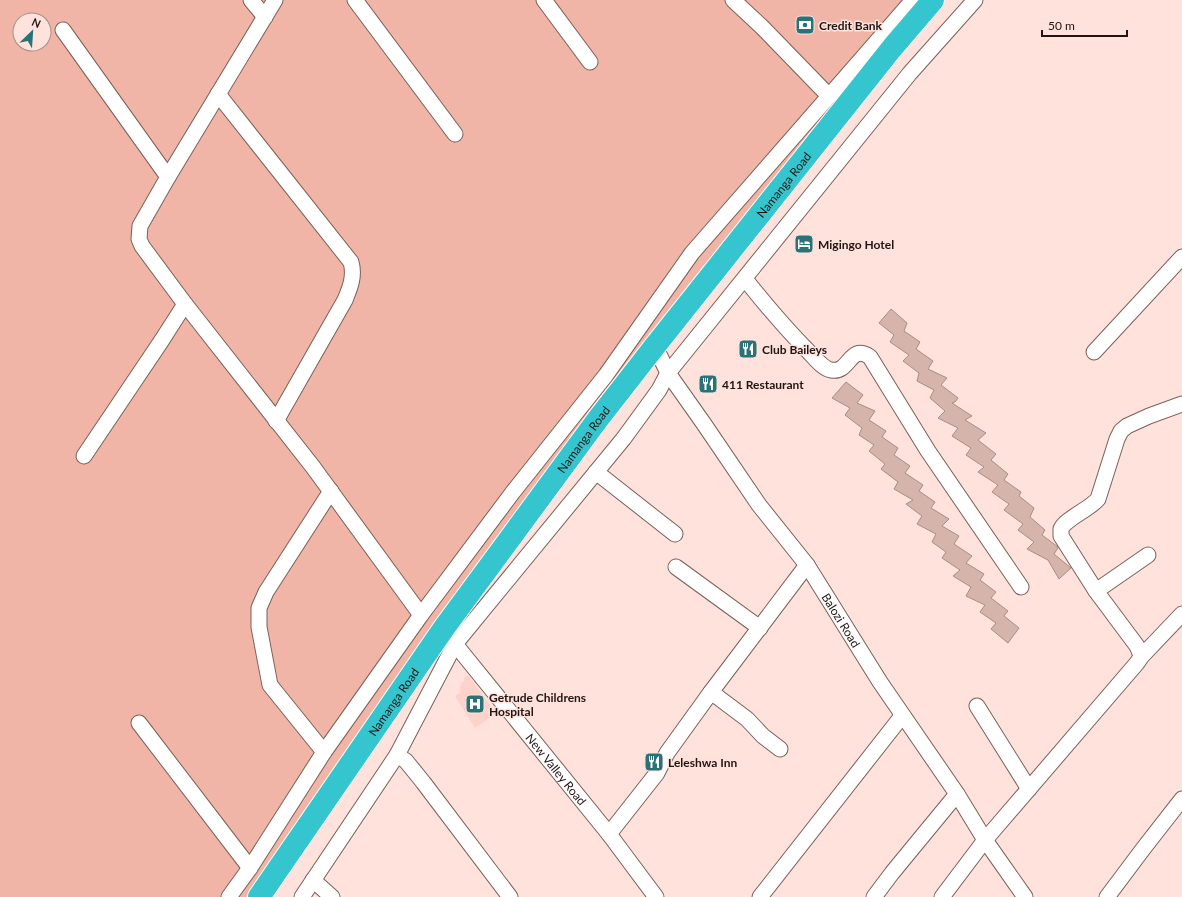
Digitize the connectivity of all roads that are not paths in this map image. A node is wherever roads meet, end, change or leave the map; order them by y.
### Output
1 (252, 0) edge
2 (275, 0) edge
3 (355, 0) edge
4 (544, 0) edge
5 (733, 0) edge
6 (912, 0) edge
7 (933, 0) edge
8 (975, 0) edge
9 (265, 17) junction
10 (63, 30) dead end
11 (590, 62) dead end
12 (218, 94) junction
13 (829, 96) junction
14 (455, 134) dead end
15 (168, 177) junction
16 (1182, 257) edge
17 (745, 279) junction
18 (185, 304) junction
19 (655, 346) junction
20 (1094, 352) dead end
21 (668, 373) junction
22 (1182, 404) edge
23 (276, 421) junction
24 (84, 456) dead end
25 (596, 472) junction
26 (331, 491) junction
27 (675, 534) dead end
28 (1148, 555) dead end
29 (676, 566) dead end
30 (807, 566) junction
31 (1021, 586) dead end
32 (1096, 591) junction
33 (1182, 614) edge
34 (421, 615) junction
35 (760, 628) junction
36 (455, 644) junction
37 (1141, 657) junction
38 (711, 692) junction
39 (977, 706) dead end
40 (902, 716) junction
41 (139, 723) dead end
42 (780, 749) dead end
43 (324, 752) junction
44 (396, 755) junction
45 (1029, 789) junction
46 (957, 794) junction
47 (1182, 799) edge
48 (609, 834) junction
49 (984, 840) junction
50 (250, 868) junction
51 (313, 880) junction
52 (229, 897) edge
53 (259, 897) edge
54 (302, 897) edge
55 (332, 897) edge
56 (510, 897) edge
57 (656, 897) edge
58 (760, 897) edge
59 (874, 897) edge
60 (942, 897) edge
61 (1025, 897) edge
62 (1107, 897) edge

1 - 9 street
2 - 9 street
3 - 14 street
4 - 11 street
5 - 13 street
6 - 13 street
7 - 19 highway, Namanga Road
8 - 17 street
9 - 12 street
10 - 15 street
12 - 15 street
12 - 23 street
13 - 34 street
15 - 18 street
16 - 20 street
17 - 21 street
17 - 31 street
18 - 23 street
18 - 24 street
19 - 21 street, Balozi Road
19 - 53 highway, Namanga Road
21 - 25 street
21 - 30 street, Balozi Road
22 - 32 street
23 - 26 street
25 - 27 street
25 - 36 street
26 - 34 street
26 - 43 street
28 - 32 street
29 - 35 street
30 - 35 street
30 - 40 street, Balozi Road
32 - 37 street
33 - 37 street
34 - 43 street
35 - 38 street
36 - 44 street
36 - 48 street, New Valley Road
37 - 45 street
38 - 42 street
38 - 48 street
39 - 45 street
40 - 46 street, Balozi Road
40 - 58 street
41 - 50 street
43 - 50 street
44 - 51 street
44 - 56 street
45 - 49 street
46 - 49 street, Balozi Road
46 - 59 street
47 - 62 street
48 - 57 street, New Valley Road
49 - 60 street
49 - 61 street, Balozi Road
50 - 52 street
51 - 54 street
51 - 55 street

